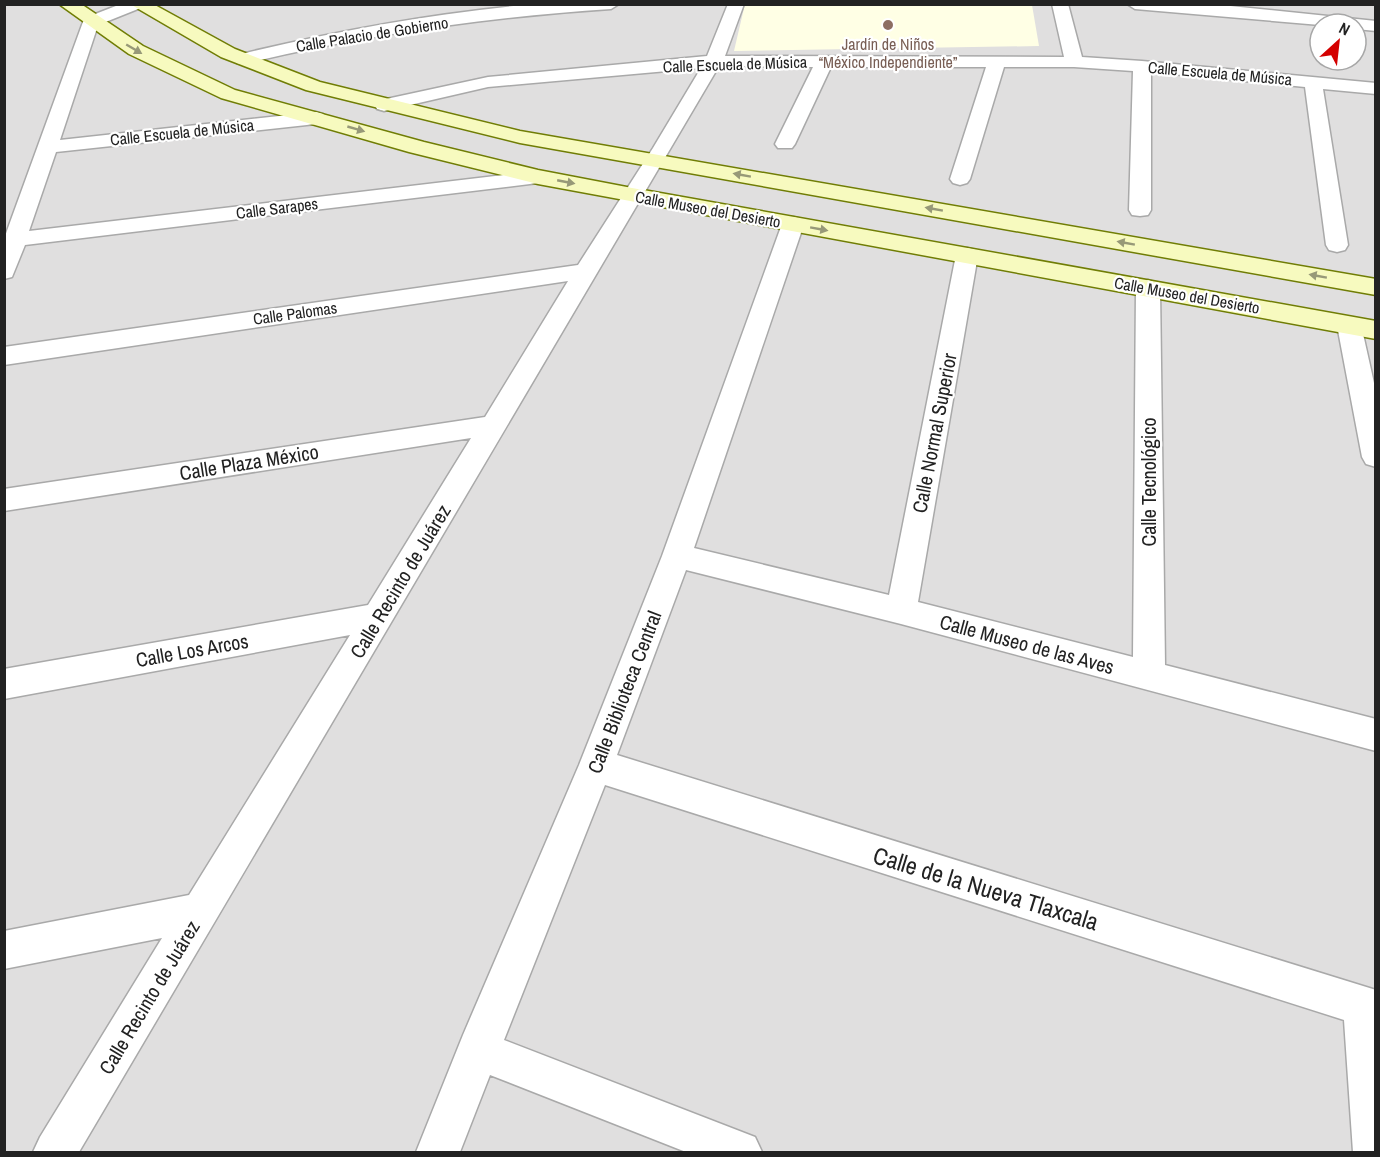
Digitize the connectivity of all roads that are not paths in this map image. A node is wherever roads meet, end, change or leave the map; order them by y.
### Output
1 (68, 4) edge
2 (138, 4) edge
3 (611, 4) edge
4 (736, 4) edge
5 (1060, 4) edge
6 (1135, 4) edge
7 (92, 22) junction
8 (1376, 26) edge
9 (243, 59) junction
10 (825, 60) junction
11 (997, 60) junction
12 (713, 62) junction
13 (1074, 62) junction
14 (1142, 66) junction
15 (1313, 82) junction
16 (1376, 89) edge
17 (384, 105) junction
18 (316, 118) junction
19 (785, 144) dead end
20 (49, 147) junction
21 (656, 160) junction
22 (538, 177) junction
23 (960, 179) dead end
24 (632, 195) junction
25 (1140, 210) dead end
26 (793, 224) junction
27 (16, 239) junction
28 (1337, 245) dead end
29 (967, 255) junction
30 (586, 271) junction
31 (4, 272) edge
32 (1376, 286) edge
33 (1148, 288) junction
34 (1349, 325) junction
35 (1376, 330) edge
36 (4, 356) edge
37 (493, 424) junction
38 (1376, 458) edge
39 (4, 500) edge
40 (677, 556) junction
41 (901, 611) junction
42 (380, 616) junction
43 (1149, 676) junction
44 (4, 684) edge
45 (1376, 735) edge
46 (596, 765) junction
47 (200, 912) junction
48 (4, 950) edge
49 (1369, 1008) edge
50 (478, 1050) junction
51 (55, 1152) edge
52 (438, 1152) edge
53 (740, 1152) edge
54 (1375, 1152) edge

1 - 7 street, Calle Museo del Desierto
2 - 7 street
2 - 9 street
3 - 9 street, Calle Palacio de Gobierno
4 - 12 street, Calle Recinto de Juárez
5 - 13 street
6 - 8 street
7 -> 18 street, Calle Museo del Desierto
7 - 20 street
9 - 17 street
10 - 11 street, Calle Escuela de Música
10 - 12 street, Calle Escuela de Música
10 - 19 street
11 - 13 street, Calle Escuela de Música
11 - 23 street
12 - 17 street, Calle Escuela de Música
12 - 21 street, Calle Recinto de Juárez
13 - 14 street, Calle Escuela de Música
14 - 15 street, Calle Escuela de Música
14 - 25 street
15 - 16 street, Calle Escuela de Música
15 - 28 street
17 - 21 street
18 - 20 street, Calle Escuela de Música
18 -> 22 street, Calle Museo del Desierto
20 - 27 street
21 - 24 street, Calle Recinto de Juárez
32 -> 21 street
22 -> 24 street, Calle Museo del Desierto
22 - 27 street, Calle Sarapes
24 - 26 street, Calle Museo del Desierto
24 - 30 street, Calle Recinto de Juárez
26 -> 29 street, Calle Museo del Desierto
26 - 40 street, Calle Biblioteca Central
27 - 31 street
29 - 33 street, Calle Museo del Desierto
29 - 41 street, Calle Normal Superior
30 - 36 street, Calle Palomas
30 - 37 street, Calle Recinto de Juárez
33 - 34 street, Calle Museo del Desierto
33 - 43 street, Calle Tecnológico
34 - 35 street, Calle Museo del Desierto
34 - 38 street
37 - 39 street, Calle Plaza México
37 - 42 street, Calle Recinto de Juárez
40 - 41 street, Calle Museo de las Aves
40 - 46 street, Calle Biblioteca Central
41 - 43 street, Calle Museo de las Aves
42 - 44 street, Calle Los Arcos
42 - 47 street, Calle Recinto de Juárez
43 - 45 street, Calle Museo de las Aves
46 - 49 street, Calle de la Nueva Tlaxcala
46 - 50 street, Calle Biblioteca Central
47 - 48 street
47 - 51 street, Calle Recinto de Juárez
49 - 54 street
50 - 52 street, Calle Biblioteca Central
50 - 53 street

